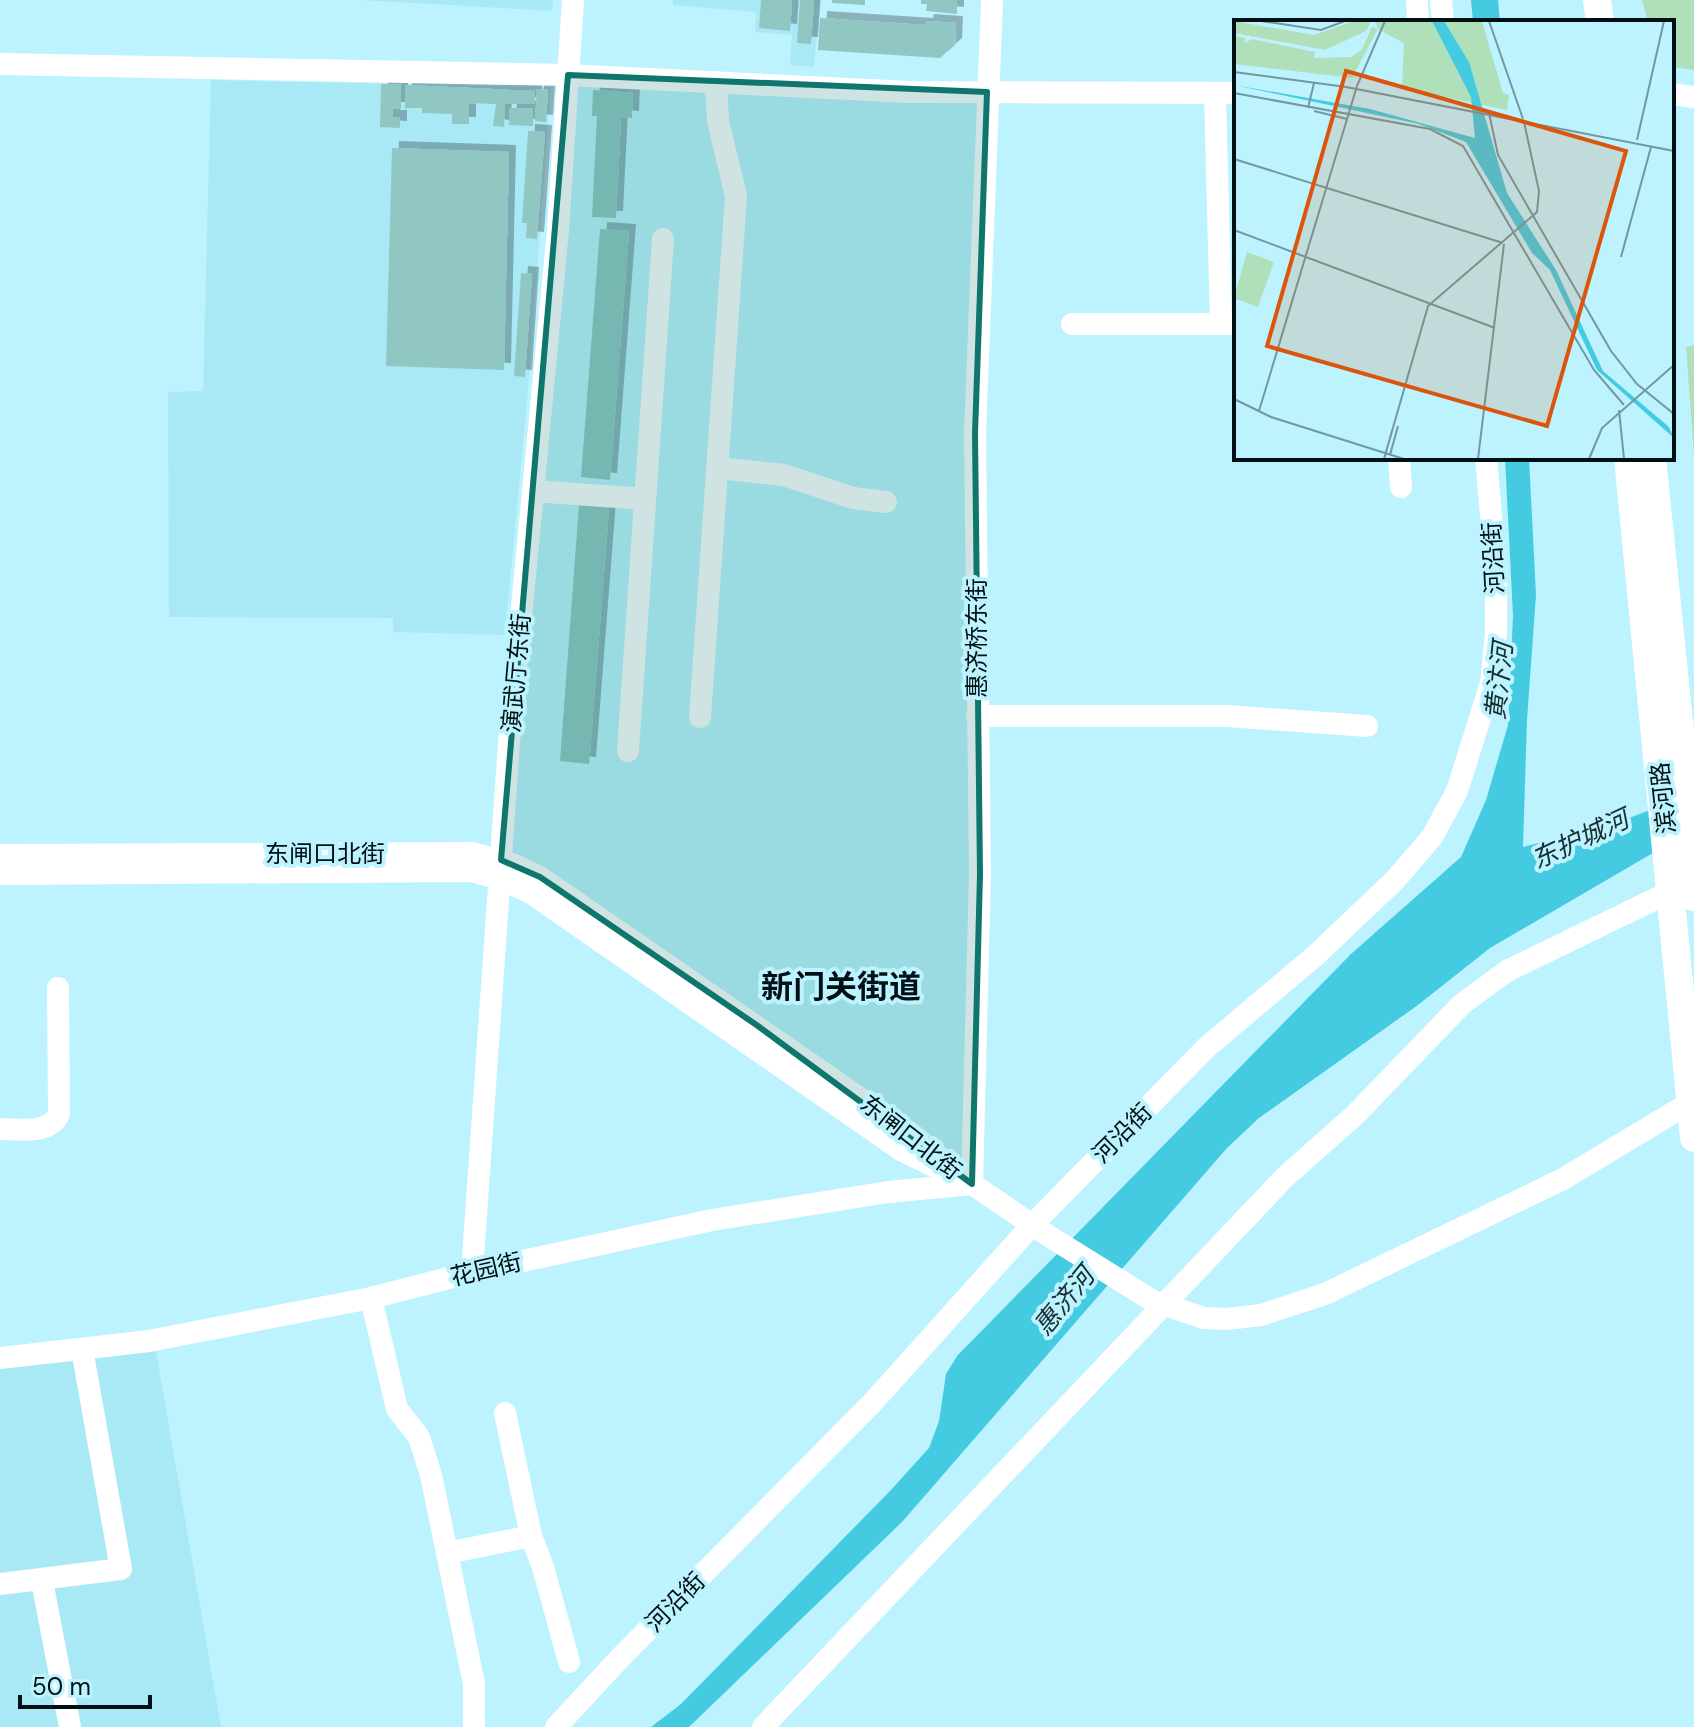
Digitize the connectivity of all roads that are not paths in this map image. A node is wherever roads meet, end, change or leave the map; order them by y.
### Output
1 (573, 0) edge
2 (992, 0) edge
3 (1417, 0) edge
4 (1441, 0) edge
5 (1597, 0) edge
6 (1616, 0) edge
7 (1418, 20) edge
8 (1443, 20) edge
9 (1600, 20) edge
10 (1619, 20) edge
11 (0, 64) edge
12 (568, 75) junction
13 (716, 82) junction
14 (987, 92) junction
15 (1225, 93) edge
16 (1674, 94) edge
17 (1694, 97) edge
18 (663, 239) dead end
19 (1072, 324) dead end
20 (1229, 324) edge
21 (1399, 460) edge
22 (1486, 460) edge
23 (1628, 460) edge
24 (1652, 460) edge
25 (717, 468) junction
26 (1401, 487) dead end
27 (533, 491) junction
28 (645, 499) junction
29 (886, 502) dead end
30 (977, 716) junction
31 (700, 717) dead end
32 (1367, 726) dead end
33 (628, 751) dead end
34 (1674, 786) junction
35 (0, 855) edge
36 (500, 870) junction
37 (0, 874) edge
38 (1686, 889) edge
39 (58, 988) dead end
40 (1691, 1102) junction
41 (0, 1129) edge
42 (1694, 1138) edge
43 (972, 1184) junction
44 (1038, 1229) junction
45 (472, 1272) junction
46 (371, 1298) junction
47 (1163, 1305) junction
48 (82, 1349) junction
49 (0, 1358) edge
50 (505, 1413) dead end
51 (531, 1536) junction
52 (447, 1553) junction
53 (42, 1581) junction
54 (0, 1584) edge
55 (569, 1662) dead end
56 (70, 1727) edge
57 (474, 1727) edge
58 (556, 1727) edge
59 (763, 1727) edge

1 - 12 street, 演武厅东街
2 - 14 street, 惠济桥东街
3 - 7 street
4 - 8 street
5 - 9 main road
6 - 10 main road
11 - 12 street
12 - 13 street
12 - 27 street, 演武厅东街
13 - 14 street
13 - 25 street
14 - 15 street
14 - 30 street, 惠济桥东街
15 - 20 street
16 - 17 street
18 - 28 street
19 - 20 street
21 - 26 street
22 - 44 street, 河沿街
23 - 34 main road, 滨河路
24 - 34 main road, 滨河路
25 - 29 street
25 - 31 street
27 - 28 street
27 - 36 street, 演武厅东街
28 - 33 street
30 - 32 street
30 - 43 street, 惠济桥东街
34 - 38 main road, 滨河路
35 - 36 street, 东闸口北街
36 - 37 street, 东闸口北街
36 - 43 street, 东闸口北街
36 - 45 street, 演武厅东街
38 - 40 main road, 滨河路
38 - 47 street
39 - 41 street
40 - 42 main road, 滨河路
40 - 47 street, 东闸口北街
43 - 44 street, 东闸口北街
43 - 45 street, 花园街
44 - 47 street, 东闸口北街
44 - 58 street, 河沿街
45 - 46 street, 花园街
46 - 48 street, 花园街
46 - 52 street
47 - 59 street
48 - 49 street, 花园街
48 - 53 street
50 - 51 street
51 - 52 street
51 - 55 street
52 - 57 street
53 - 54 street
53 - 56 street

